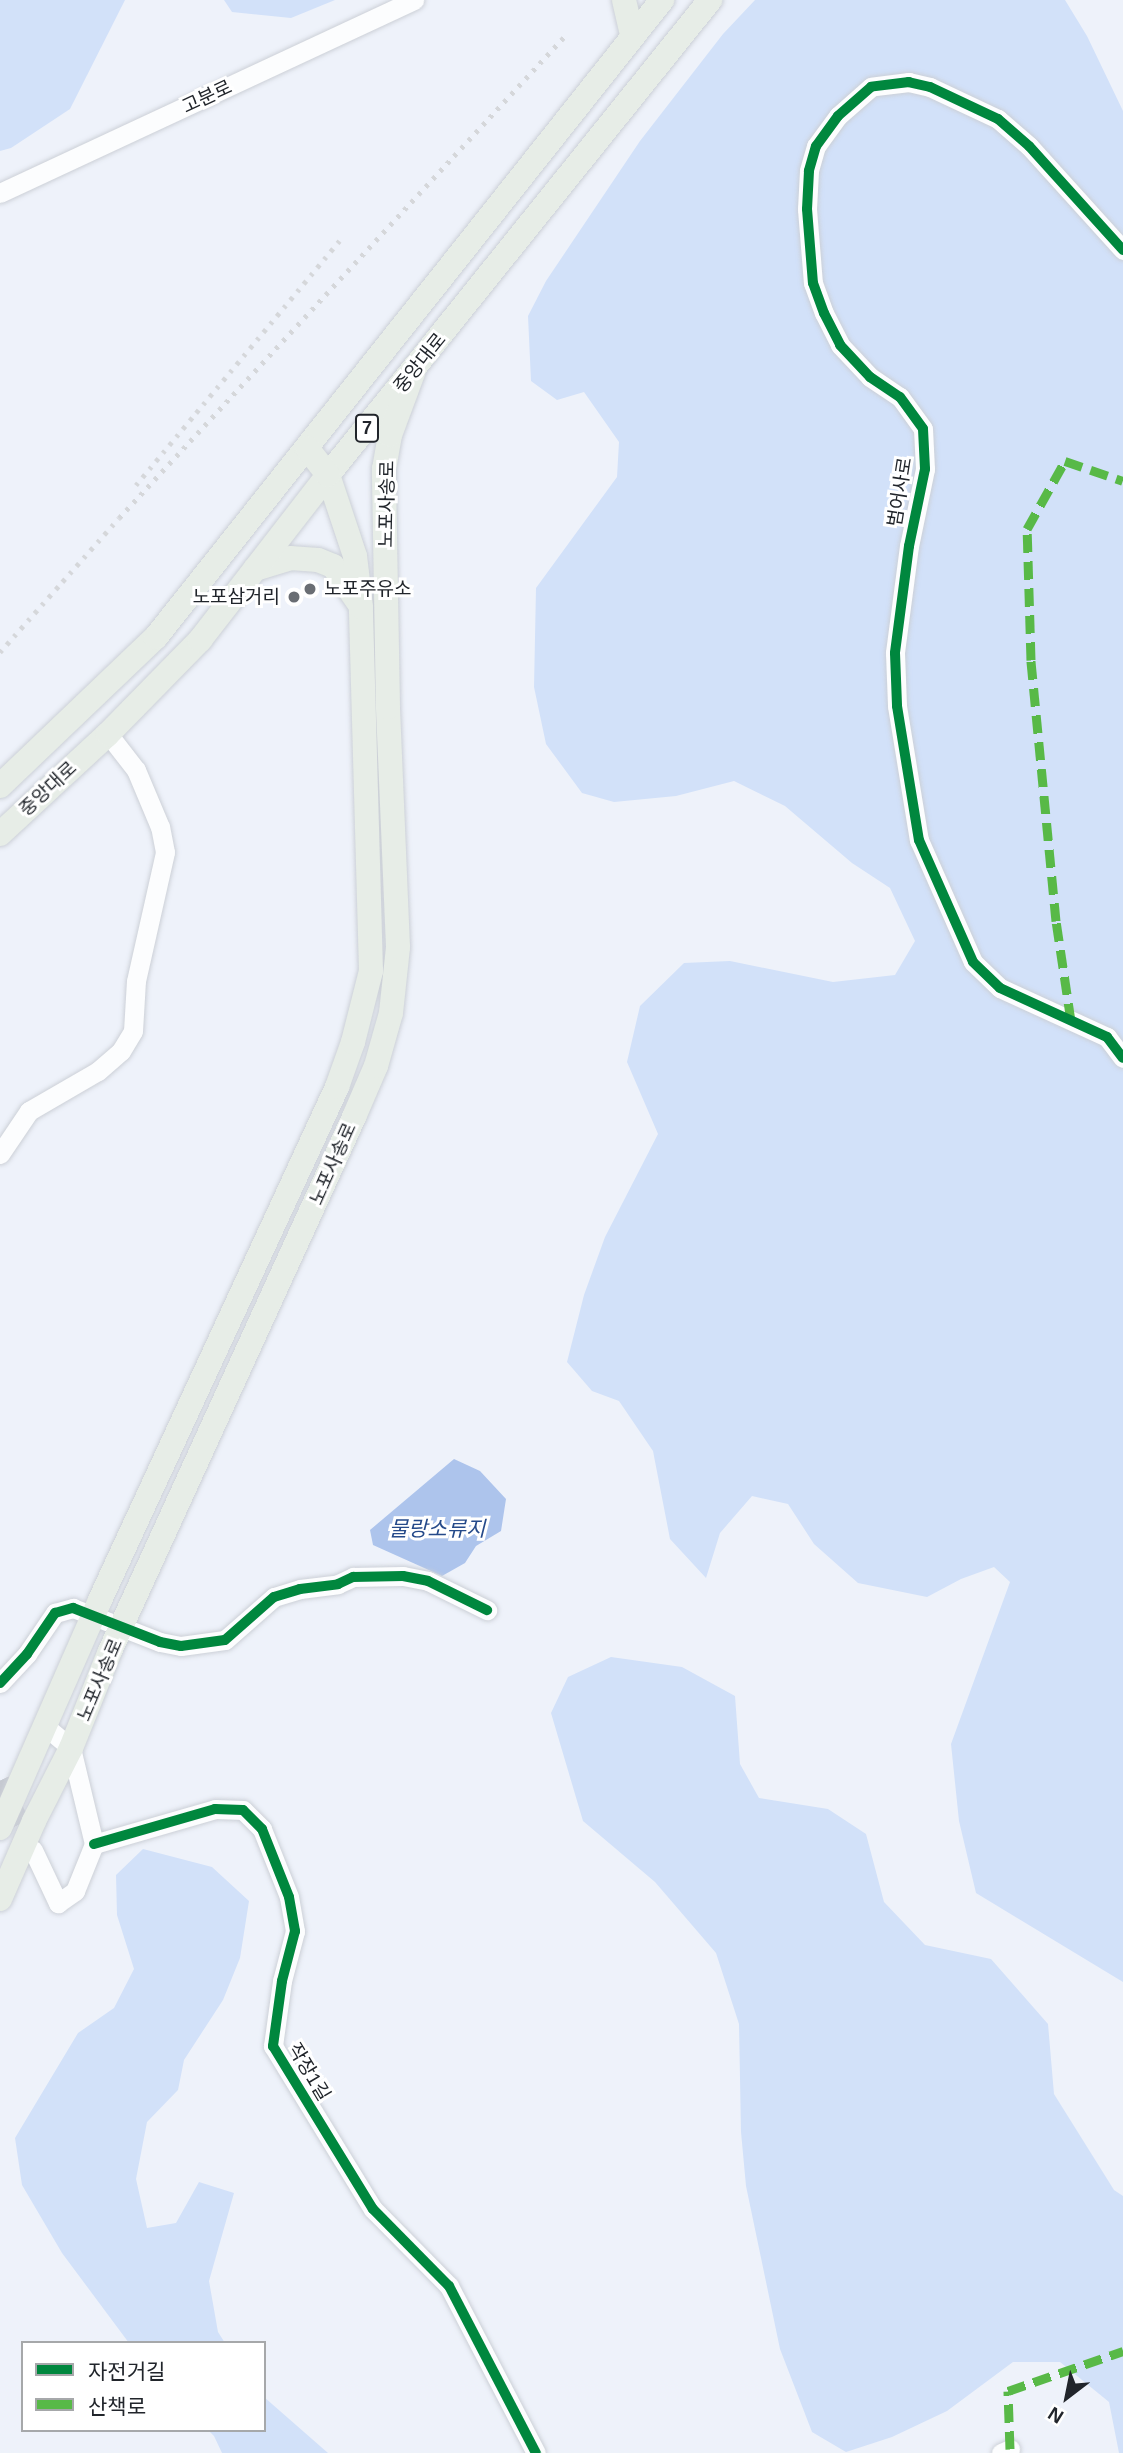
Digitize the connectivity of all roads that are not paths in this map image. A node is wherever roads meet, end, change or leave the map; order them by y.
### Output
1 (414, 0) edge
2 (624, 0) edge
3 (662, 0) edge
4 (710, 0) edge
5 (632, 36) junction
6 (0, 193) edge
7 (1123, 250) edge
8 (413, 373) junction
9 (306, 448) junction
10 (328, 475) junction
11 (255, 569) junction
12 (361, 607) junction
13 (108, 734) junction
14 (0, 786) edge
15 (0, 834) edge
16 (1123, 1058) edge
17 (2, 1153) edge
18 (487, 1610) dead end
19 (93, 1615) junction
20 (123, 1627) junction
21 (0, 1684) edge
22 (46, 1727) junction
23 (71, 1748) junction
24 (0, 1828) edge
25 (94, 1844) junction
26 (33, 1850) tunnel mouth
27 (0, 1899) edge
28 (536, 2453) edge

1 - 6 street, 고분로
2 - 5 main road
3 - 5 main road, 중앙대로 / 7
4 - 8 main road, 중앙대로 / 7
5 - 9 main road, 중앙대로 / 7
7 - 16 street, 범어사로
8 - 10 main road, 중앙대로 / 7
8 - 20 main road, 노포사송로
9 - 10 main road, 노포사송로
9 - 14 main road, 중앙대로 / 7
10 - 11 main road, 중앙대로 / 7
10 - 12 main road, 노포사송로
11 - 12 main road
11 - 13 main road, 중앙대로 / 7
12 - 19 main road, 노포사송로
13 - 15 main road, 중앙대로 / 7
13 - 17 street
18 - 20 street
19 - 20 street
19 - 21 street
19 - 22 main road, 노포사송로
20 - 23 main road, 노포사송로
22 - 23 street
22 - 24 main road, 노포사송로
23 - 25 street
23 - 27 main road, 노포사송로
25 - 26 street
25 - 28 street, 작장1길

